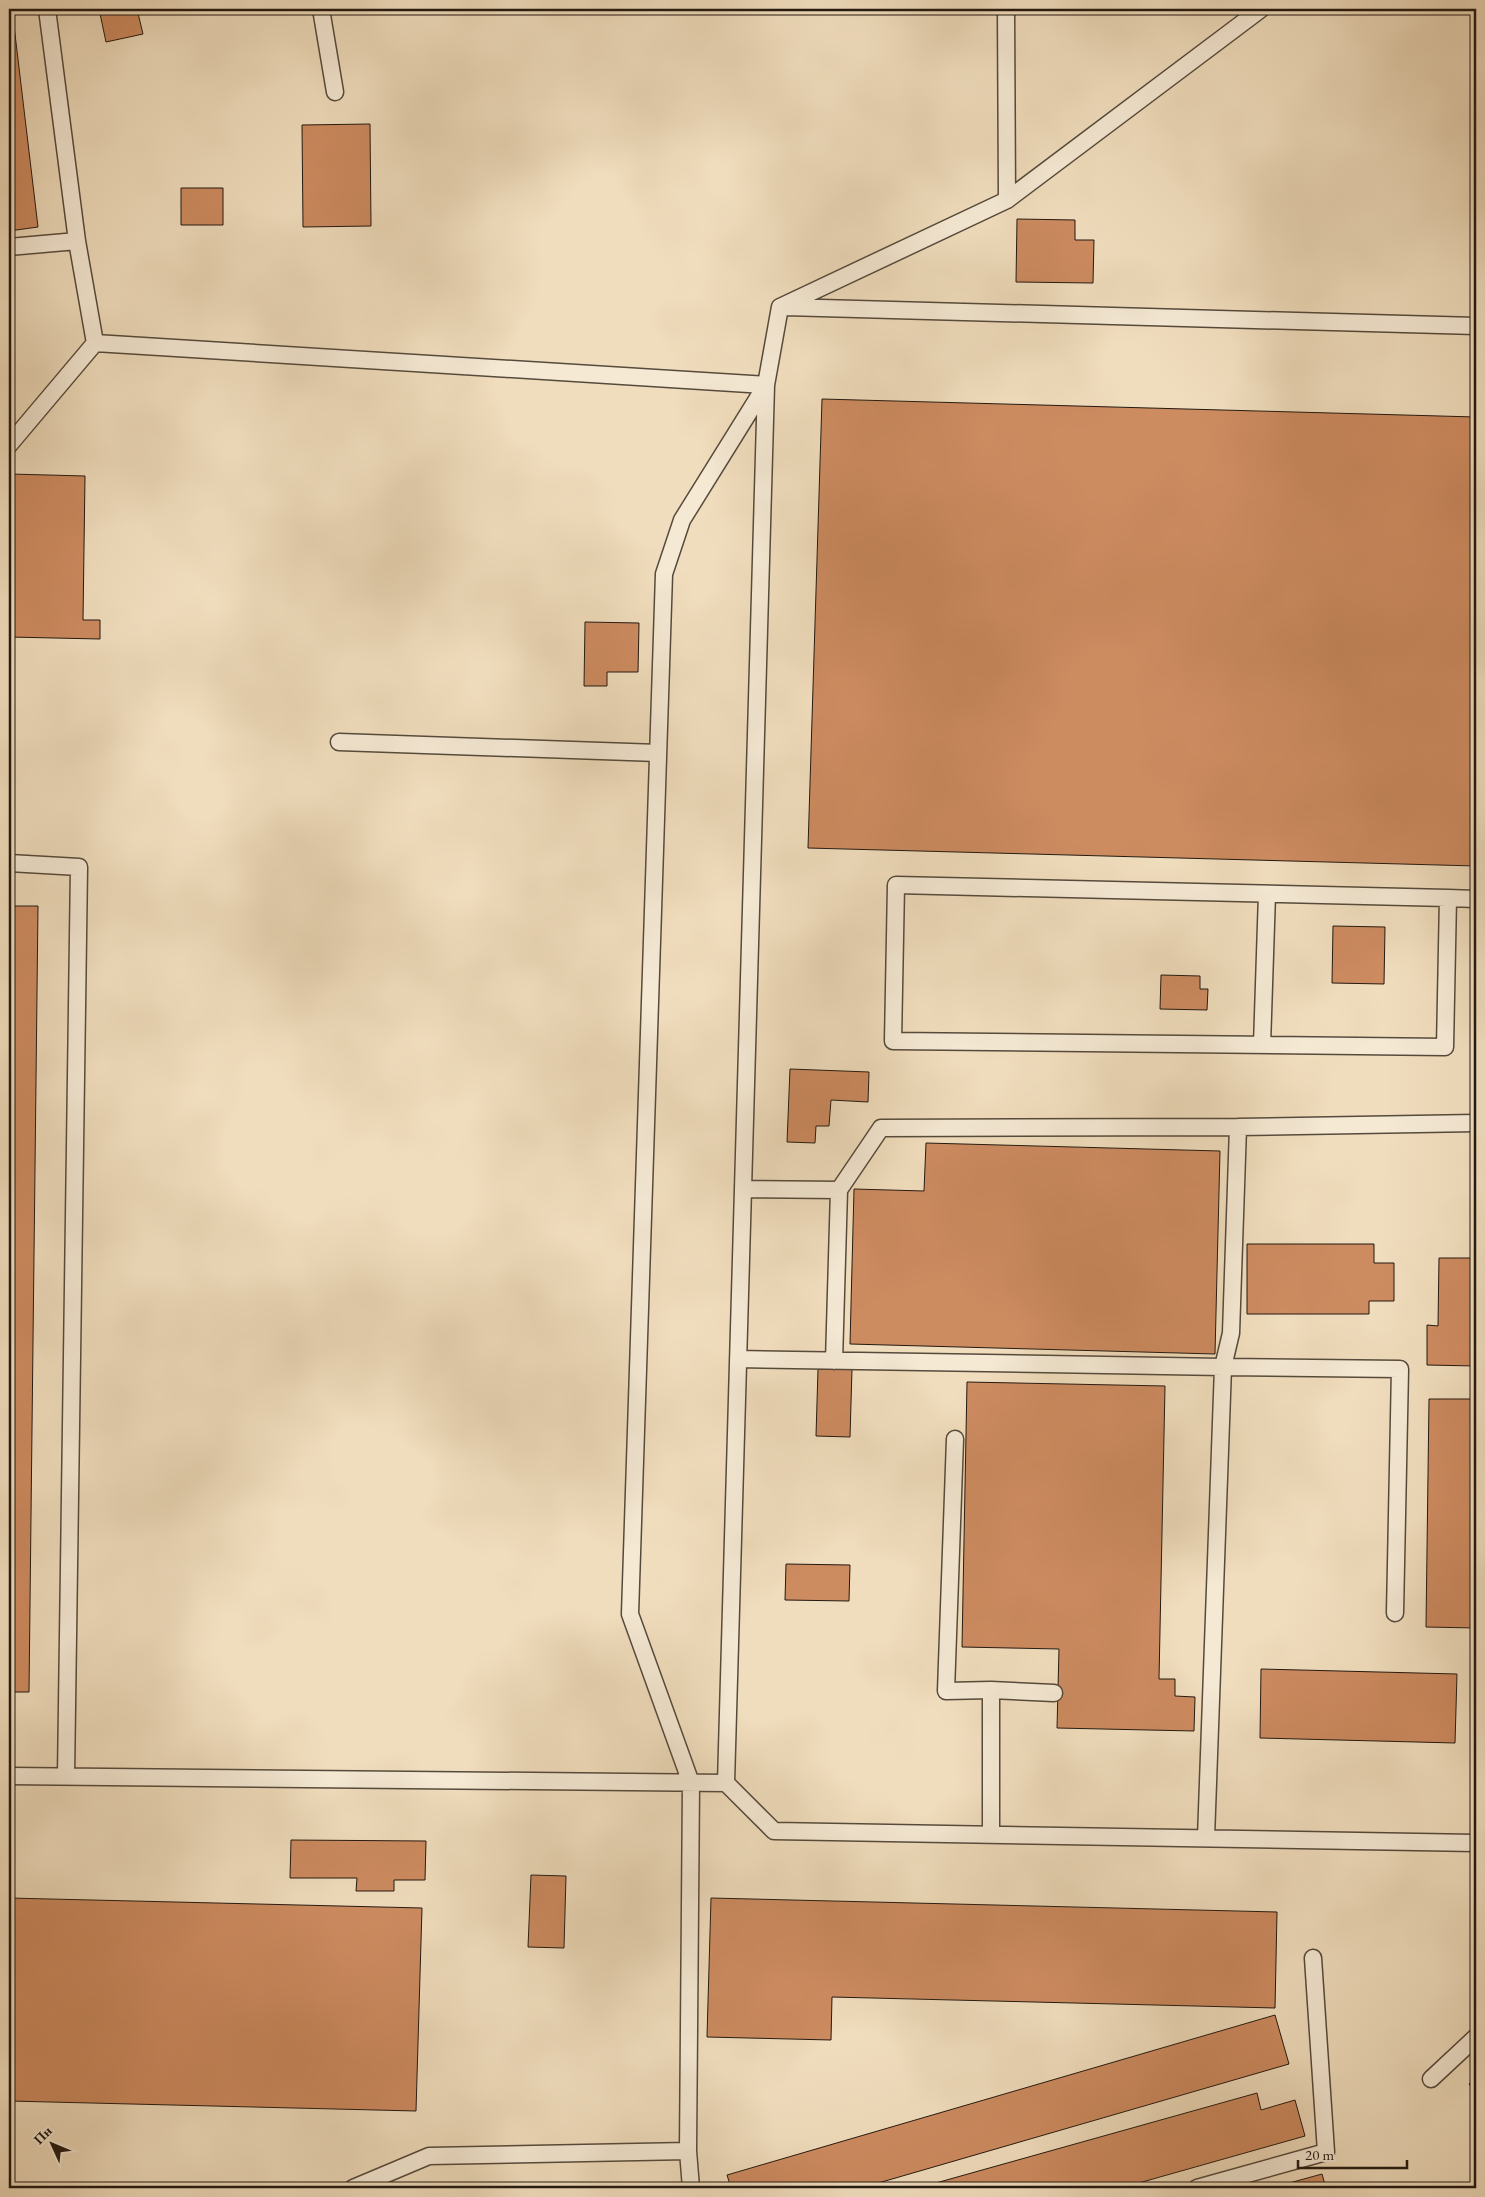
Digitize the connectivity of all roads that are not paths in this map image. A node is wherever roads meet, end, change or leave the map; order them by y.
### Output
1 (47, 9) edge
2 (321, 9) edge
3 (1006, 9) edge
4 (1261, 9) edge
5 (335, 92) dead end
6 (1007, 200) junction
7 (77, 241) junction
8 (9, 247) edge
9 (780, 307) junction
10 (1476, 326) edge
11 (95, 343) junction
12 (766, 385) junction
13 (9, 445) edge
14 (339, 742) dead end
15 (658, 753) junction
16 (9, 863) edge
17 (1267, 894) junction
18 (1448, 898) junction
19 (1476, 899) edge
20 (1262, 1045) junction
21 (1476, 1123) edge
22 (1238, 1127) junction
23 (743, 1190) junction
24 (839, 1190) junction
25 (738, 1359) junction
26 (834, 1361) junction
27 (1223, 1367) junction
28 (956, 1439) dead end
29 (1395, 1613) dead end
30 (991, 1690) junction
31 (1054, 1693) dead end
32 (9, 1776) edge
33 (66, 1776) junction
34 (691, 1783) junction
35 (726, 1783) junction
36 (991, 1835) junction
37 (1206, 1838) junction
38 (1476, 1843) edge
39 (1313, 1958) dead end
40 (1476, 2037) edge
41 (1431, 2079) dead end
42 (688, 2152) junction
43 (353, 2188) edge
44 (691, 2188) edge
45 (1197, 2188) edge

1 - 7 lane
2 - 5 lane
3 - 6 lane
4 - 6 lane
6 - 9 lane
7 - 8 lane
7 - 11 lane
9 - 10 lane
9 - 12 lane
11 - 12 lane
11 - 13 lane
12 - 15 lane
12 - 23 lane
14 - 15 lane
15 - 34 lane
16 - 33 lane
17 - 18 lane
17 - 20 lane
17 - 20 lane
18 - 19 lane
18 - 20 lane
21 - 22 lane
22 - 24 lane
22 - 27 lane
23 - 24 lane
23 - 25 lane
24 - 26 lane
25 - 26 lane
25 - 35 lane
26 - 27 lane
27 - 29 lane
27 - 37 lane
28 - 30 lane
30 - 31 lane
30 - 36 lane
32 - 33 lane
33 - 34 lane
34 - 35 lane
34 - 42 lane
35 - 36 lane
36 - 37 lane
37 - 38 lane
39 - 45 lane
40 - 41 lane
42 - 43 lane
42 - 44 lane

